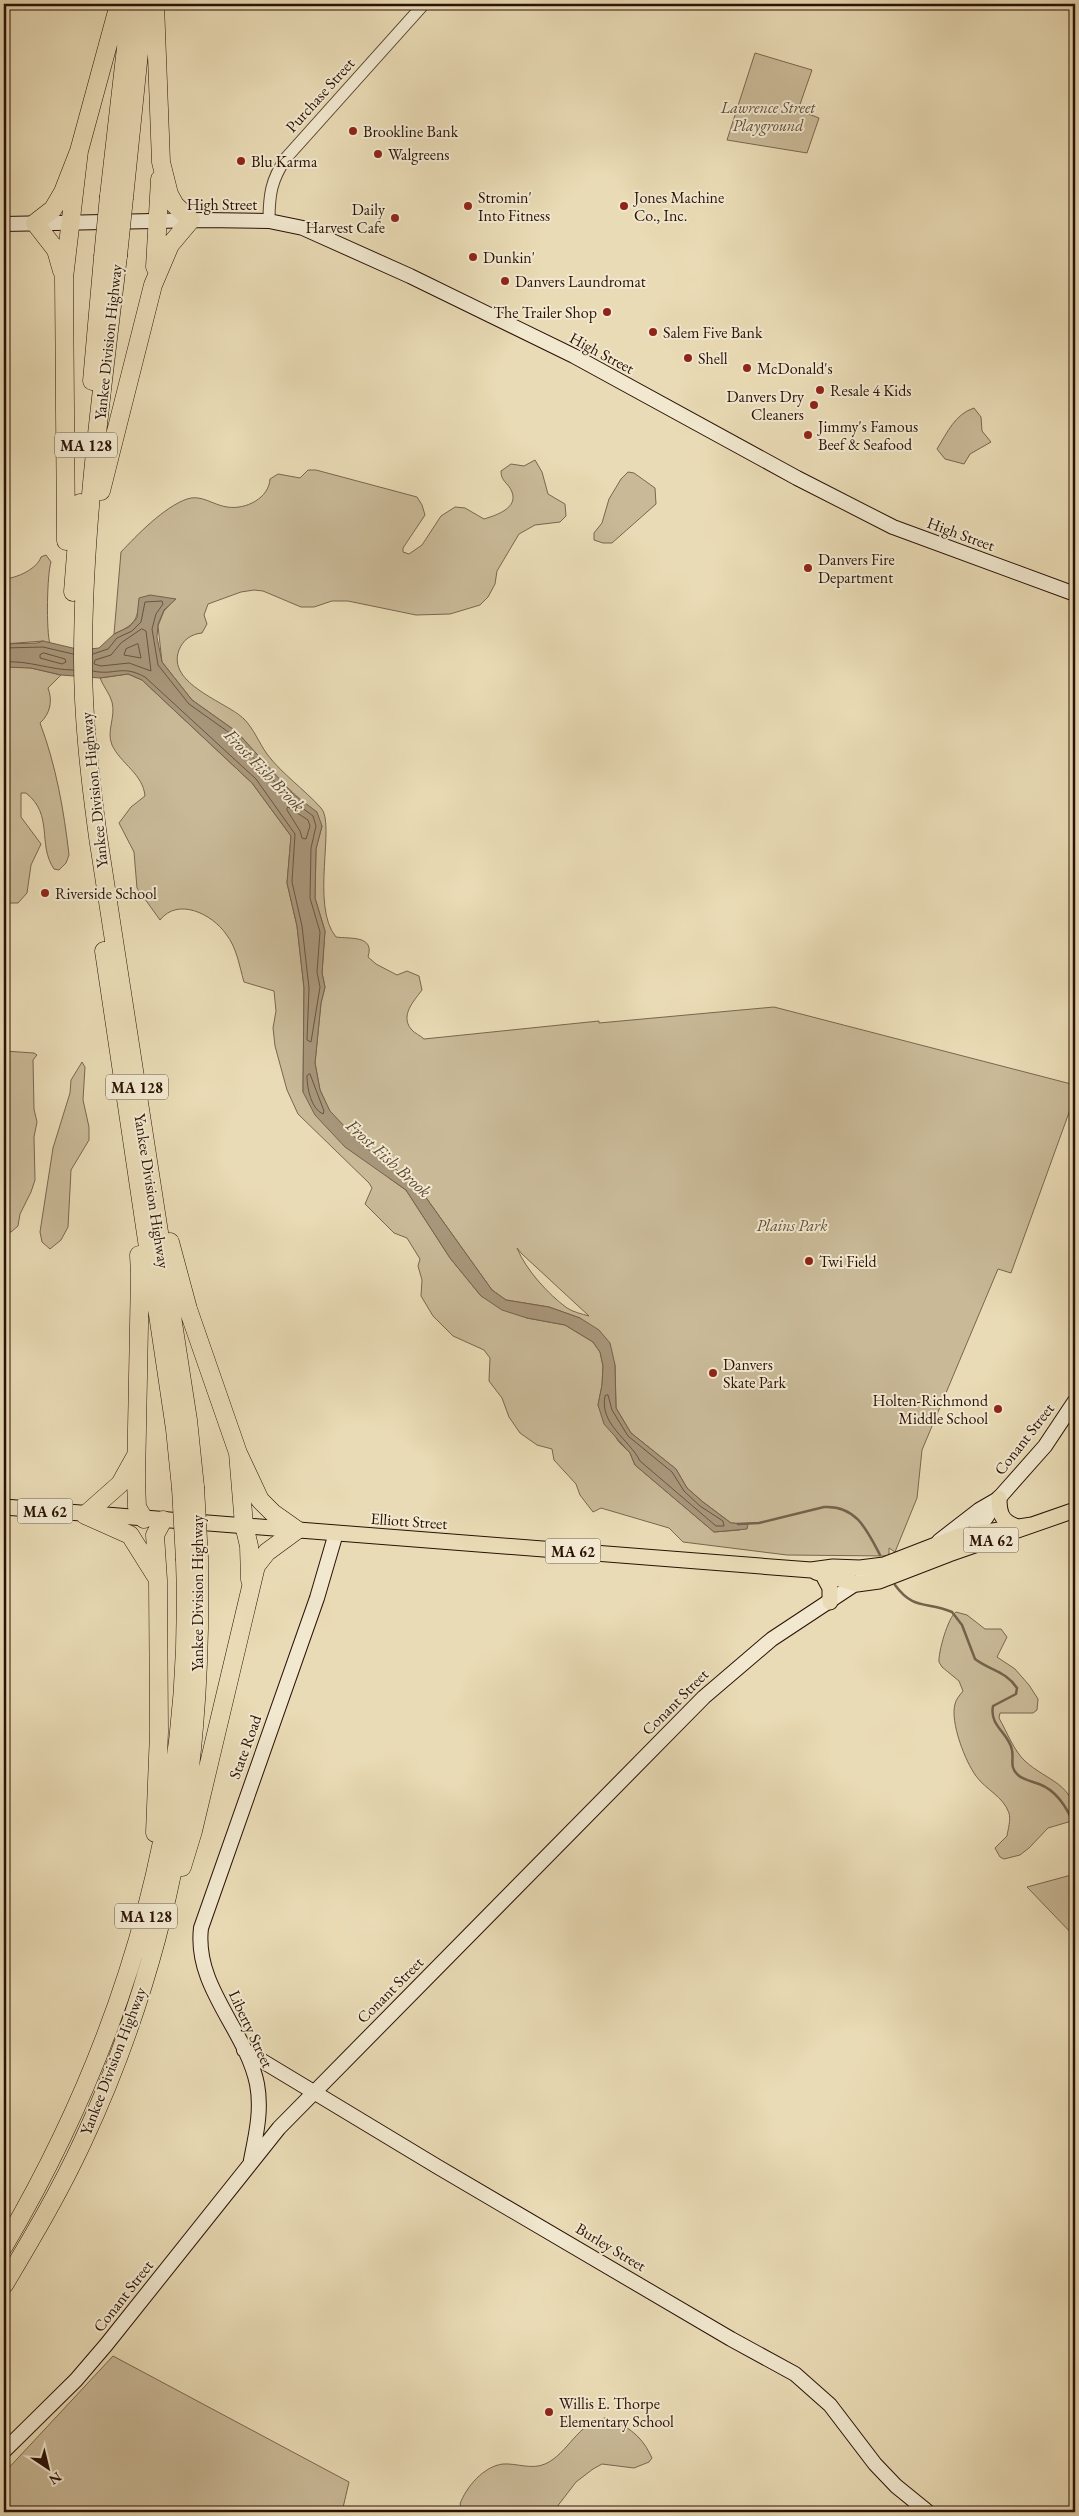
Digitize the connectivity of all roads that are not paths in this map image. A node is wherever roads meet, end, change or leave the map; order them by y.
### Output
1 (119, 4) edge
2 (131, 4) edge
3 (144, 4) edge
4 (155, 4) edge
5 (424, 4) edge
6 (134, 39) junction
7 (79, 151) junction
8 (161, 162) junction
9 (191, 220) junction
10 (269, 221) junction
11 (158, 222) junction
12 (35, 223) junction
13 (71, 223) junction
14 (4, 224) edge
15 (111, 256) junction
16 (64, 278) junction
17 (153, 285) junction
18 (89, 538) junction
19 (1075, 594) edge
20 (72, 604) junction
21 (77, 633) junction
22 (78, 687) junction
23 (122, 1081) junction
24 (145, 1141) junction
25 (1075, 1401) edge
26 (238, 1453) junction
27 (136, 1455) junction
28 (188, 1488) junction
29 (999, 1498) junction
30 (4, 1507) edge
31 (1075, 1510) edge
32 (85, 1515) junction
33 (144, 1519) junction
34 (163, 1520) junction
35 (244, 1525) junction
36 (1032, 1525) junction
37 (1015, 1526) junction
38 (297, 1530) junction
39 (974, 1532) junction
40 (336, 1534) junction
41 (933, 1545) junction
42 (949, 1554) junction
43 (192, 1559) junction
44 (884, 1565) junction
45 (817, 1572) junction
46 (158, 1580) junction
47 (879, 1581) junction
48 (857, 1584) junction
49 (250, 1585) junction
50 (836, 1598) junction
51 (205, 1972) joint
52 (144, 1980) junction
53 (122, 1992) junction
54 (244, 2050) junction
55 (313, 2093) junction
56 (251, 2161) junction
57 (4, 2246) edge
58 (4, 2285) edge
59 (4, 2451) edge
60 (928, 2512) edge

1 - 6 highway
2 - 6 highway, Yankee Division Highway / MA 128
3 - 6 highway, Yankee Division Highway / MA 128
4 - 6 highway
5 - 10 street, Purchase Street
6 - 7 highway
6 - 8 highway
6 - 15 highway, Yankee Division Highway / MA 128, bridge
7 - 12 highway
7 - 13 highway
8 - 9 highway
8 - 11 highway
9 - 10 main road, High Street
9 - 11 main road, High Street
9 - 17 highway
10 - 19 main road, High Street
11 - 13 main road, High Street
11 - 17 highway
12 - 13 main road, High Street
12 - 14 main road, High Street
12 - 16 highway
13 - 16 highway
15 - 18 highway, Yankee Division Highway / MA 128
15 - 20 highway, Yankee Division Highway / MA 128
16 - 20 highway
17 - 18 highway
18 - 21 highway, Yankee Division Highway / MA 128
20 - 21 highway, Yankee Division Highway / MA 128
21 - 22 highway, Yankee Division Highway / MA 128
22 - 23 highway, Yankee Division Highway / MA 128
22 - 24 highway, Yankee Division Highway / MA 128
23 - 27 highway
23 - 28 highway, Yankee Division Highway / MA 128
24 - 26 highway
24 - 28 highway, Yankee Division Highway / MA 128
25 - 29 main road, Conant Street
26 - 35 highway
26 - 38 highway
27 - 32 highway
27 - 33 highway
28 - 43 highway, Yankee Division Highway / MA 128, bridge
29 - 37 main road
29 - 39 main road, Conant Street
29 - 41 main road, Conant Street
30 - 32 main road, Elliott Street / MA 62
31 - 36 main road, MA 62
32 - 33 main road, Elliott Street / MA 62
32 - 46 highway
33 - 34 main road, Elliott Street / MA 62
34 - 35 main road, Elliott Street / MA 62
34 - 46 highway
35 - 38 main road, Elliott Street / MA 62
35 - 49 highway
36 - 37 main road, MA 62
36 - 42 main road, MA 62
37 - 39 main road, MA 62
38 - 40 main road, Elliott Street / MA 62
38 - 49 highway
39 - 41 main road, MA 62
39 - 42 main road, Conant Street
40 - 45 main road, Elliott Street / MA 62
40 - 51 main road, State Road
41 - 44 main road, Conant Street
42 - 47 main road, Conant Street
43 - 52 highway, Yankee Division Highway / MA 128
43 - 53 highway, Yankee Division Highway / MA 128
44 - 45 main road, Elliott Street / MA 62
44 - 48 main road, Conant Street
45 - 48 main road, Elliott Street / MA 62
45 - 50 main road
46 - 53 highway
47 - 48 main road, Elliott Street / MA 62
47 - 50 main road, Conant Street
48 - 50 main road, Conant Street
49 - 52 highway
50 - 55 main road, Conant Street
51 - 54 main road, Liberty Street
52 - 58 highway, Yankee Division Highway / MA 128
53 - 57 highway, Yankee Division Highway / MA 128
54 - 55 main road, Burley Street
54 - 56 main road, Liberty Street
55 - 56 main road, Conant Street
55 - 60 main road, Burley Street
56 - 59 main road, Conant Street

